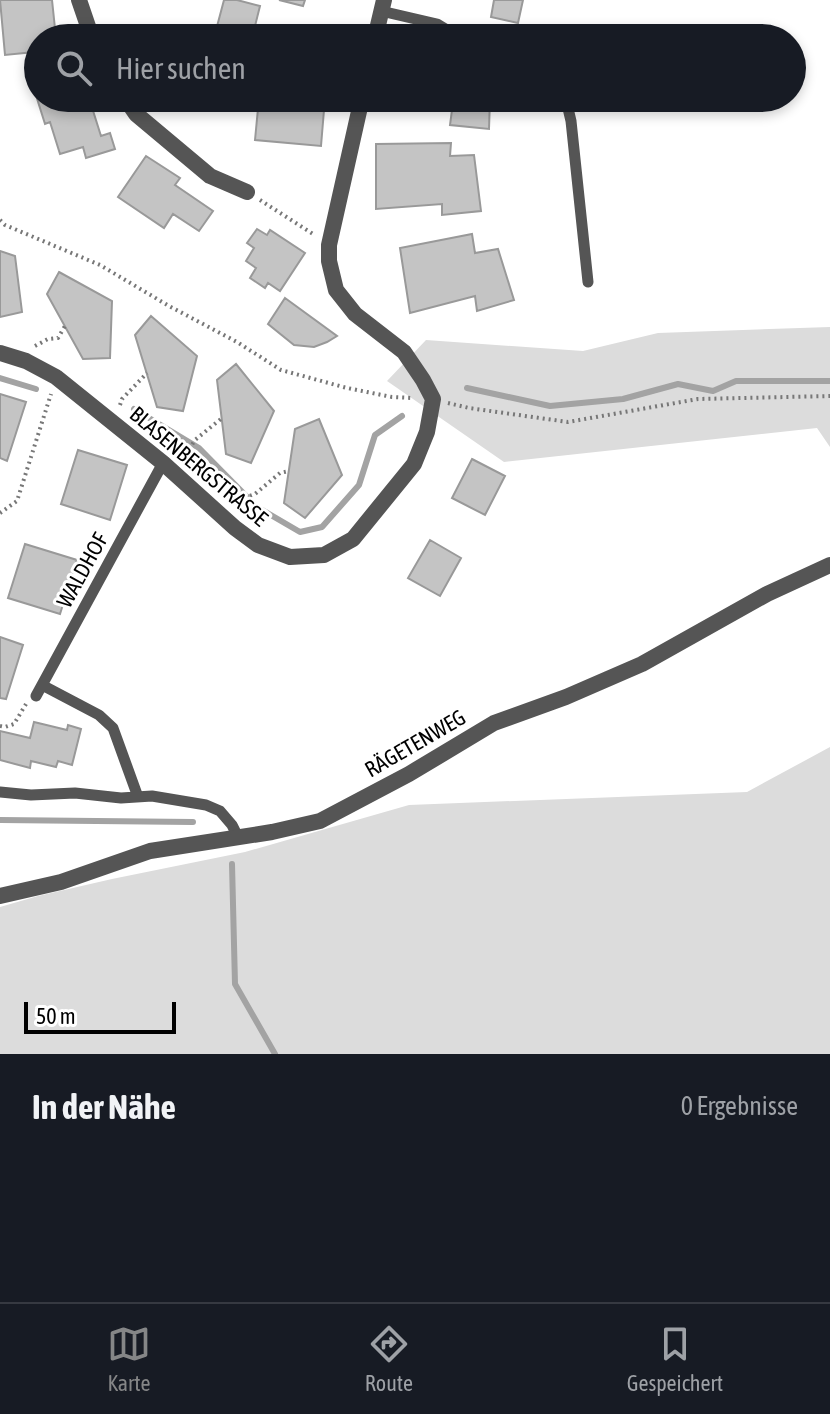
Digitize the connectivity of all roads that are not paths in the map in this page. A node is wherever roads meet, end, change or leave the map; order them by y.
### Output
1 (79, 0) edge
2 (382, 5) edge
3 (87, 24) edge
4 (437, 24) edge
5 (135, 112) edge
6 (359, 112) edge
7 (569, 112) edge
8 (247, 192) road end
9 (588, 282) dead end
10 (0, 353) edge
11 (163, 463) junction
12 (830, 565) edge
13 (0, 792) edge
14 (138, 797) junction
15 (238, 837) junction
16 (0, 896) edge

1 - 3 street
2 - 4 lane
5 - 8 street
6 - 11 street, BLASENBERGSTRASSE
7 - 9 lane
10 - 11 street, BLASENBERGSTRASSE
11 - 14 lane, WALDHOF
12 - 15 street, RÄGETENWEG
13 - 14 lane
14 - 15 lane
15 - 16 street, RÄGETENWEG

